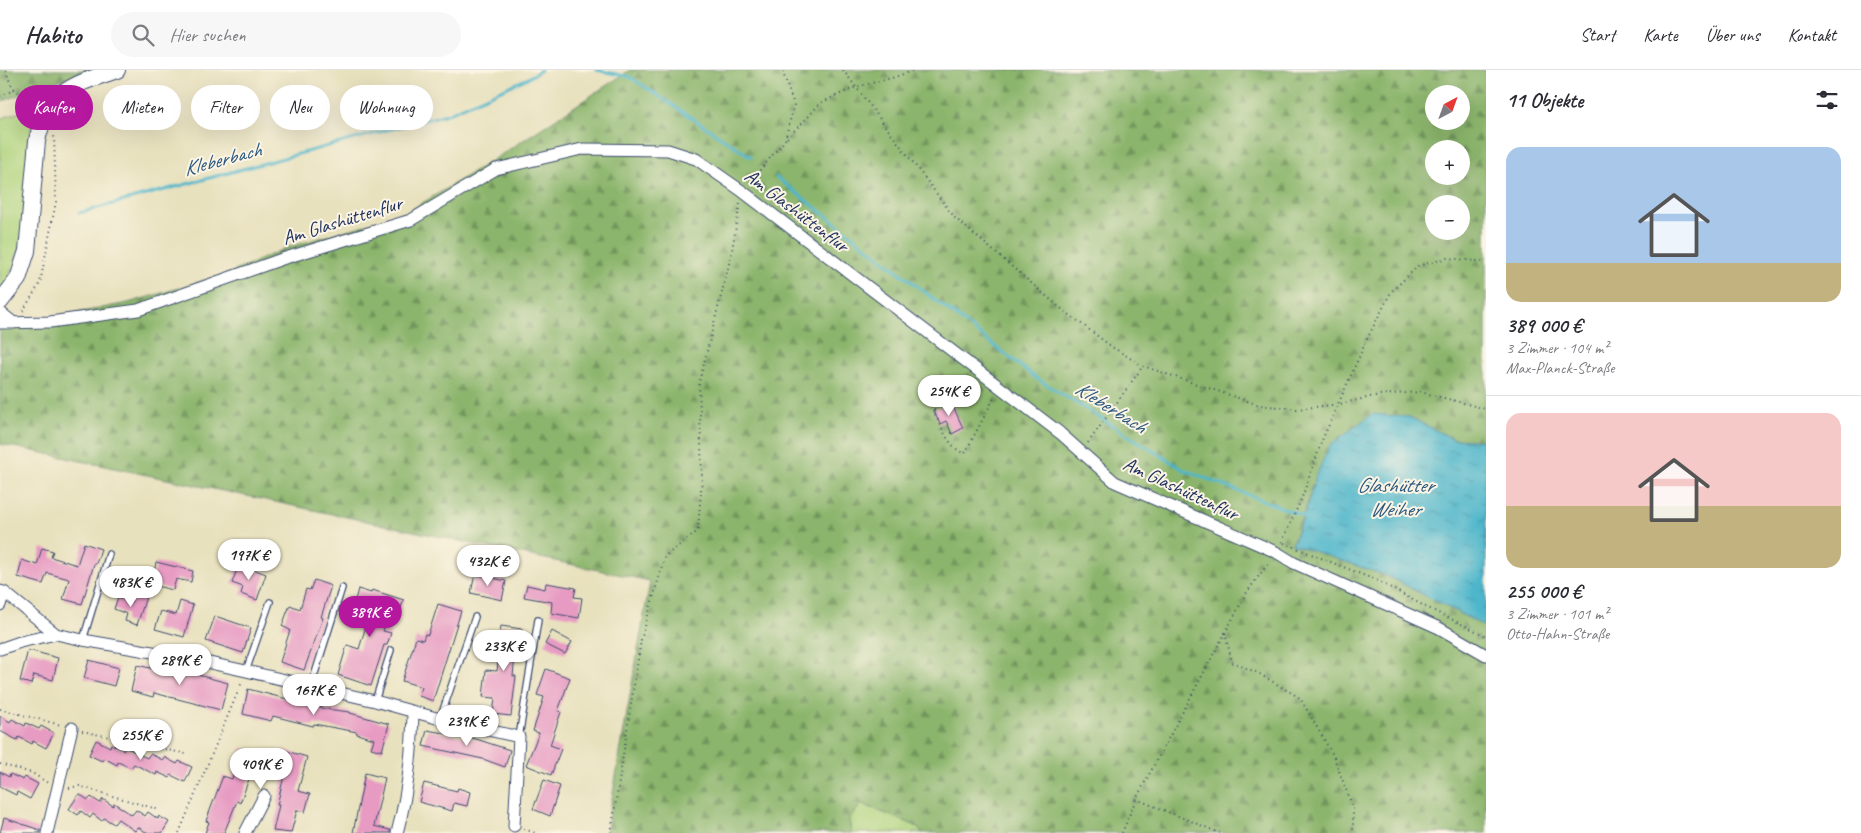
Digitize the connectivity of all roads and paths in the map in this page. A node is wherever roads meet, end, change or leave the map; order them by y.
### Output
1 (6, 70) edge
2 (117, 70) edge
3 (782, 70) edge
4 (843, 70) edge
5 (914, 70) edge
6 (78, 85) edge
7 (856, 87) junction
8 (14, 90) joint
9 (0, 96) edge
10 (40, 130) edge
11 (53, 130) edge
12 (785, 140) junction
13 (742, 191) junction
14 (1486, 262) edge
15 (0, 302) edge
16 (0, 312) edge
17 (0, 323) edge
18 (14, 323) junction
19 (1143, 366) junction
20 (999, 387) junction
21 (1340, 404) junction
22 (931, 406) dead end
23 (1486, 409) edge
24 (1081, 453) junction
25 (1279, 548) junction
26 (109, 554) dead end
27 (342, 588) dead end
28 (2, 591) edge
29 (270, 602) dead end
30 (0, 605) edge
31 (475, 617) dead end
32 (538, 620) dead end
33 (1225, 632) junction
34 (56, 634) junction
35 (1486, 636) edge
36 (83, 640) junction
37 (0, 649) edge
38 (391, 650) dead end
39 (1486, 655) edge
40 (246, 671) junction
41 (311, 686) junction
42 (374, 701) junction
43 (0, 710) edge
44 (413, 713) junction
45 (440, 719) junction
46 (72, 728) junction
47 (519, 737) junction
48 (186, 754) dead end
49 (0, 764) edge
50 (58, 790) junction
51 (264, 796) dead end
52 (1136, 799) junction
53 (160, 810) dead end
54 (514, 826) dead end
55 (401, 832) edge
56 (47, 833) edge
57 (179, 833) edge
58 (245, 833) edge
59 (611, 833) edge
60 (1122, 833) edge
61 (1220, 833) edge
62 (1353, 833) edge

1 - 8 path
2 - 6 street
3 - 12 path
4 - 7 path
5 - 7 path
7 - 12 path
7 - 19 path
8 - 9 path
10 - 15 street
11 - 18 path
12 - 13 path
13 - 18 street, Am Glashüttenflur
13 - 20 street, Am Glashüttenflur
13 - 59 path
14 - 21 path
16 - 18 street
17 - 18 street, Am Glashüttenflur
19 - 21 path
19 - 24 path
20 - 22 path
20 - 24 street, Am Glashüttenflur
21 - 23 path
21 - 25 path
24 - 25 street, Am Glashüttenflur
25 - 33 path
25 - 35 path
25 - 39 street, Am Glashüttenflur
26 - 36 lane
27 - 41 lane
28 - 30 street
28 - 34 street
29 - 40 lane
31 - 45 lane
32 - 47 lane
33 - 52 path
33 - 62 path
34 - 36 street
34 - 37 street
36 - 40 street
38 - 42 lane
40 - 41 street
40 - 57 path
41 - 42 street
42 - 44 street
43 - 46 path
44 - 45 street
44 - 55 street
45 - 47 street
46 - 48 path
46 - 50 street
47 - 54 street
49 - 50 path
50 - 53 path
50 - 56 street
51 - 58 street
52 - 60 path
52 - 61 path

